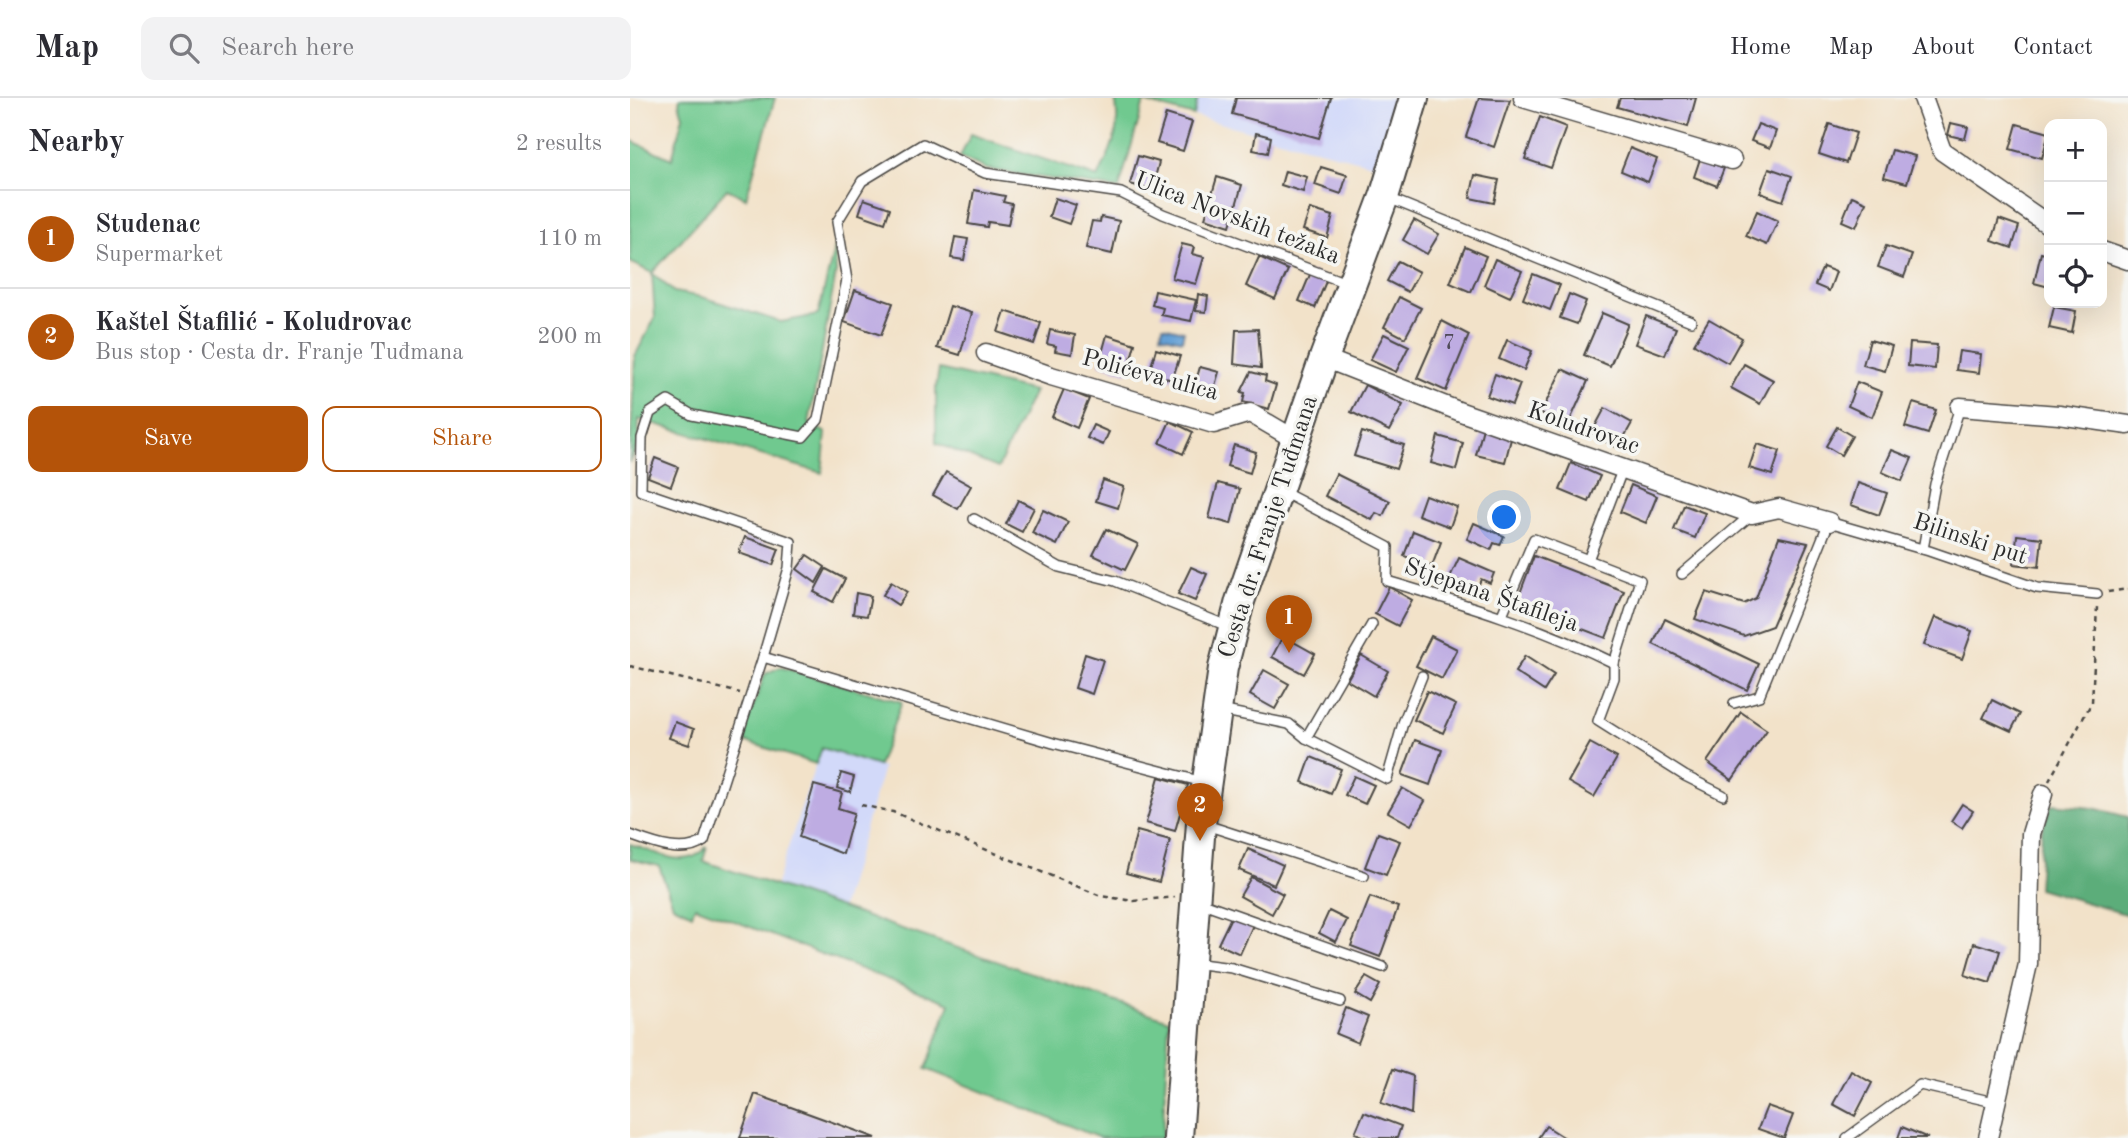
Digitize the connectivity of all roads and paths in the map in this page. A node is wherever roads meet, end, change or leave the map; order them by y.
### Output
1 (1414, 98) edge
2 (1523, 98) edge
3 (1923, 98) edge
4 (1732, 160) dead end
5 (1384, 197) junction
6 (2044, 222) edge
7 (2107, 253) edge
8 (2128, 260) edge
9 (1351, 285) junction
10 (1691, 321) dead end
11 (986, 353) dead end
12 (1324, 358) junction
13 (1960, 407) joint
14 (2128, 425) edge
15 (1296, 440) junction
16 (1623, 468) junction
17 (1279, 490) junction
18 (1752, 514) junction
19 (974, 519) dead end
20 (1829, 522) junction
21 (1923, 549) junction
22 (1588, 560) junction
23 (1682, 574) dead end
24 (2128, 589) edge
25 (2097, 594) junction
26 (1502, 615) junction
27 (1372, 624) dead end
28 (1232, 627) junction
29 (763, 657) junction
30 (1614, 663) junction
31 (630, 666) edge
32 (1422, 676) dead end
33 (750, 695) junction
34 (1734, 703) dead end
35 (1216, 709) junction
36 (1306, 738) junction
37 (1205, 783) junction
38 (2043, 794) joint
39 (1723, 795) dead end
40 (862, 804) dead end
41 (1201, 823) junction
42 (630, 835) edge
43 (1364, 876) dead end
44 (1196, 898) junction
45 (1191, 963) junction
46 (1383, 967) dead end
47 (1340, 1001) dead end
48 (1998, 1103) junction
49 (1178, 1138) edge
50 (1847, 1138) edge
51 (1987, 1138) edge

1 - 5 main road, Cesta dr. Franje Tuđmana
2 - 4 street
3 - 6 street
5 - 9 main road, Cesta dr. Franje Tuđmana
5 - 10 lane
7 - 8 street
9 - 12 main road, Cesta dr. Franje Tuđmana
9 - 29 lane, Ulica Novskih težaka
11 - 15 street, Polićeva ulica
12 - 15 main road, Cesta dr. Franje Tuđmana
12 - 16 street, Koludrovac
13 - 14 street
13 - 21 lane
15 - 17 main road, Cesta dr. Franje Tuđmana
16 - 18 street, Koludrovac
16 - 22 lane
17 - 26 lane, Stjepana Štafileja
17 - 28 main road, Cesta dr. Franje Tuđmana
18 - 20 street, Koludrovac
18 - 23 lane
19 - 28 lane
20 - 21 lane, Bilinski put
20 - 34 lane
21 - 25 lane, Bilinski put
22 - 26 lane
22 - 30 lane
24 - 25 path
25 - 38 path
26 - 30 lane, Stjepana Štafileja
27 - 36 lane
28 - 35 main road, Cesta dr. Franje Tuđmana
29 - 33 lane
29 - 37 lane
30 - 39 lane
31 - 33 path
32 - 36 lane
33 - 42 lane
35 - 36 lane
35 - 37 main road, Cesta dr. Franje Tuđmana
37 - 41 main road, Cesta dr. Franje Tuđmana
38 - 48 street
40 - 44 path
41 - 43 lane
41 - 44 main road, Cesta dr. Franje Tuđmana
44 - 45 main road, Cesta dr. Franje Tuđmana
44 - 46 lane
45 - 47 lane
45 - 49 main road, Cesta dr. Franje Tuđmana
48 - 50 lane
48 - 51 street

